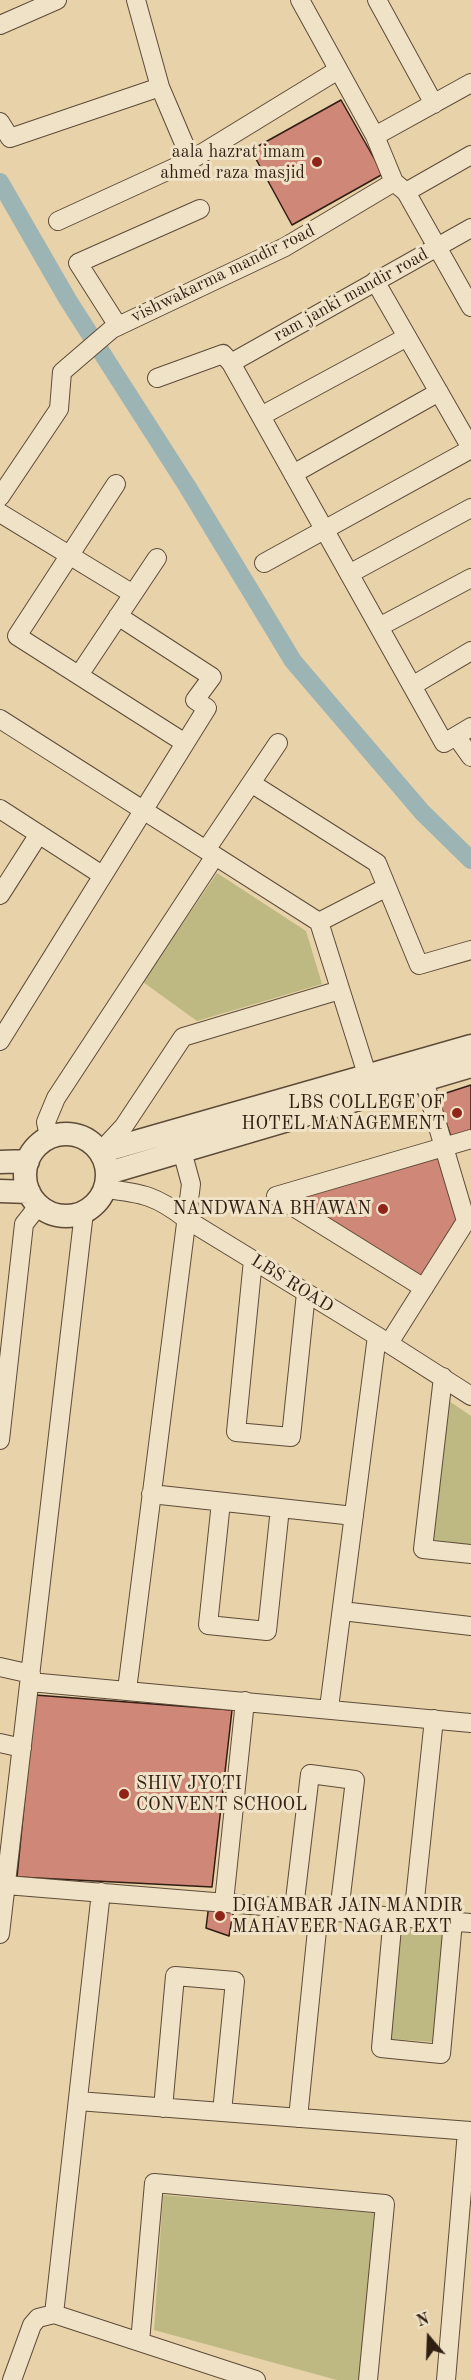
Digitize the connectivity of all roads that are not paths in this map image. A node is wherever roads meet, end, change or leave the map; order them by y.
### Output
1 (57, 0) edge
2 (136, 0) edge
3 (300, 0) edge
4 (377, 0) edge
5 (0, 25) edge
6 (338, 70) junction
7 (471, 83) edge
8 (160, 87) junction
9 (434, 104) junction
10 (0, 122) edge
11 (375, 136) junction
12 (471, 155) edge
13 (191, 160) junction
14 (400, 187) junction
15 (200, 209) dead end
16 (58, 221) dead end
17 (471, 228) edge
18 (437, 246) junction
19 (375, 281) junction
20 (470, 305) edge
21 (115, 327) junction
22 (407, 337) junction
23 (231, 363) junction
24 (157, 378) dead end
25 (439, 392) junction
26 (261, 416) junction
27 (471, 448) edge
28 (293, 474) junction
29 (116, 483) dead end
30 (0, 497) edge
31 (471, 508) edge
32 (0, 513) edge
33 (324, 530) junction
34 (69, 556) junction
35 (157, 558) dead end
36 (264, 563) dead end
37 (349, 574) junction
38 (471, 578) edge
39 (133, 594) junction
40 (118, 616) junction
41 (379, 627) junction
42 (471, 651) edge
43 (79, 675) junction
44 (412, 686) junction
45 (0, 719) edge
46 (457, 735) edge
47 (185, 743) junction
48 (278, 743) dead end
49 (471, 757) edge
50 (251, 783) junction
51 (0, 809) edge
52 (143, 810) junction
53 (39, 834) junction
54 (211, 853) junction
55 (102, 875) junction
56 (3, 884) edge
57 (387, 887) junction
58 (319, 922) junction
59 (471, 950) edge
60 (340, 990) junction
61 (0, 1041) edge
62 (471, 1046) edge
63 (471, 1066) edge
64 (424, 1080) junction
65 (370, 1085) junction
66 (49, 1137) junction
67 (471, 1139) edge
68 (444, 1148) junction
69 (182, 1151) junction
70 (28, 1161) junction
71 (0, 1162) edge
72 (104, 1171) junction
73 (0, 1191) edge
74 (34, 1199) junction
75 (84, 1212) junction
76 (186, 1219) junction
77 (253, 1260) junction
78 (424, 1288) junction
79 (306, 1293) junction
80 (383, 1339) junction
81 (5, 1349) edge
82 (442, 1377) junction
83 (471, 1396) edge
84 (0, 1440) edge
85 (152, 1494) junction
86 (221, 1502) junction
87 (280, 1508) junction
88 (354, 1516) junction
89 (471, 1554) edge
90 (342, 1611) junction
91 (471, 1626) edge
92 (0, 1667) edge
93 (30, 1678) junction
94 (127, 1690) junction
95 (245, 1701) junction
96 (329, 1708) junction
97 (434, 1719) junction
98 (471, 1723) edge
99 (0, 1743) edge
100 (22, 1748) junction
101 (6, 1885) junction
102 (101, 1892) junction
103 (224, 1902) junction
104 (294, 1908) junction
105 (319, 1910) junction
106 (339, 1912) junction
107 (393, 1916) junction
108 (413, 1918) junction
109 (462, 1922) edge
110 (0, 1934) edge
111 (78, 2101) junction
112 (163, 2108) junction
113 (222, 2112) junction
114 (298, 2118) junction
115 (469, 2131) edge
116 (54, 2314) junction
117 (140, 2342) junction
118 (12, 2380) edge
119 (256, 2380) edge
120 (368, 2380) edge
121 (447, 2380) edge

1 - 5 street
2 - 8 street
3 - 6 street
4 - 9 street
6 - 11 street
6 - 13 street
7 - 9 street
8 - 10 street
8 - 13 street
9 - 11 street
11 - 14 street
12 - 14 street, vishwakarma mandir road
13 - 16 street
14 - 18 street
14 - 21 street, vishwakarma mandir road
15 - 21 street
17 - 18 street, ram janki mandir road
18 - 19 street, ram janki mandir road
18 - 20 street
19 - 22 street
19 - 23 street, ram janki mandir road
21 - 30 street, vishwakarma mandir road
22 - 25 street
22 - 26 street
23 - 24 street
23 - 26 street
25 - 27 street
25 - 28 street
26 - 28 street
27 - 33 street
28 - 33 street
29 - 34 street
31 - 37 street
32 - 34 street
33 - 36 street
33 - 37 street
34 - 39 street
34 - 43 street
35 - 39 street
37 - 41 street
38 - 41 street
39 - 40 street
40 - 43 street
40 - 47 street
41 - 44 street
42 - 44 street
43 - 47 street
44 - 46 street
45 - 52 street
46 - 49 street
47 - 52 street
48 - 50 street
50 - 54 street
50 - 57 street
51 - 53 street
52 - 54 street
52 - 55 street
53 - 55 street
53 - 56 street
54 - 58 street
54 - 66 street
55 - 61 street
57 - 58 street
57 - 59 street
58 - 60 street
60 - 65 street
60 - 72 street
62 - 65 street
63 - 64 street
64 - 65 street
64 - 68 street
65 - 69 street
65 - 72 street
66 - 70 street
66 - 72 street
67 - 68 street
68 - 78 street
68 - 78 street
69 - 72 street
69 - 76 street
70 - 71 street
70 - 74 street
72 - 75 street
72 - 76 street, LBS ROAD
73 - 74 street
74 - 75 street
74 - 81 street
75 - 93 street
76 - 77 street, LBS ROAD
76 - 85 street
77 - 79 street, LBS ROAD
77 - 79 street
78 - 80 street
79 - 80 street, LBS ROAD
80 - 82 street, LBS ROAD
80 - 88 street
81 - 84 street
82 - 83 street, LBS ROAD
82 - 89 street
85 - 86 street
85 - 94 street
86 - 87 street
86 - 87 street
87 - 88 street
88 - 90 street
90 - 91 street
90 - 96 street
92 - 93 street
93 - 94 street
93 - 100 street
94 - 95 street
95 - 96 street
95 - 103 street
96 - 97 street
97 - 98 street
97 - 108 street
99 - 100 street
100 - 101 street
101 - 102 street
101 - 110 street
102 - 103 street
102 - 111 street
103 - 104 street
104 - 105 street
104 - 106 street
105 - 106 street
105 - 114 street
106 - 107 street
107 - 108 street
107 - 109 street
108 - 109 street
111 - 112 street
111 - 116 street
112 - 113 street
112 - 113 street
113 - 114 street
114 - 115 street
115 - 121 street
116 - 117 street
116 - 118 street
117 - 119 street
117 - 120 street

